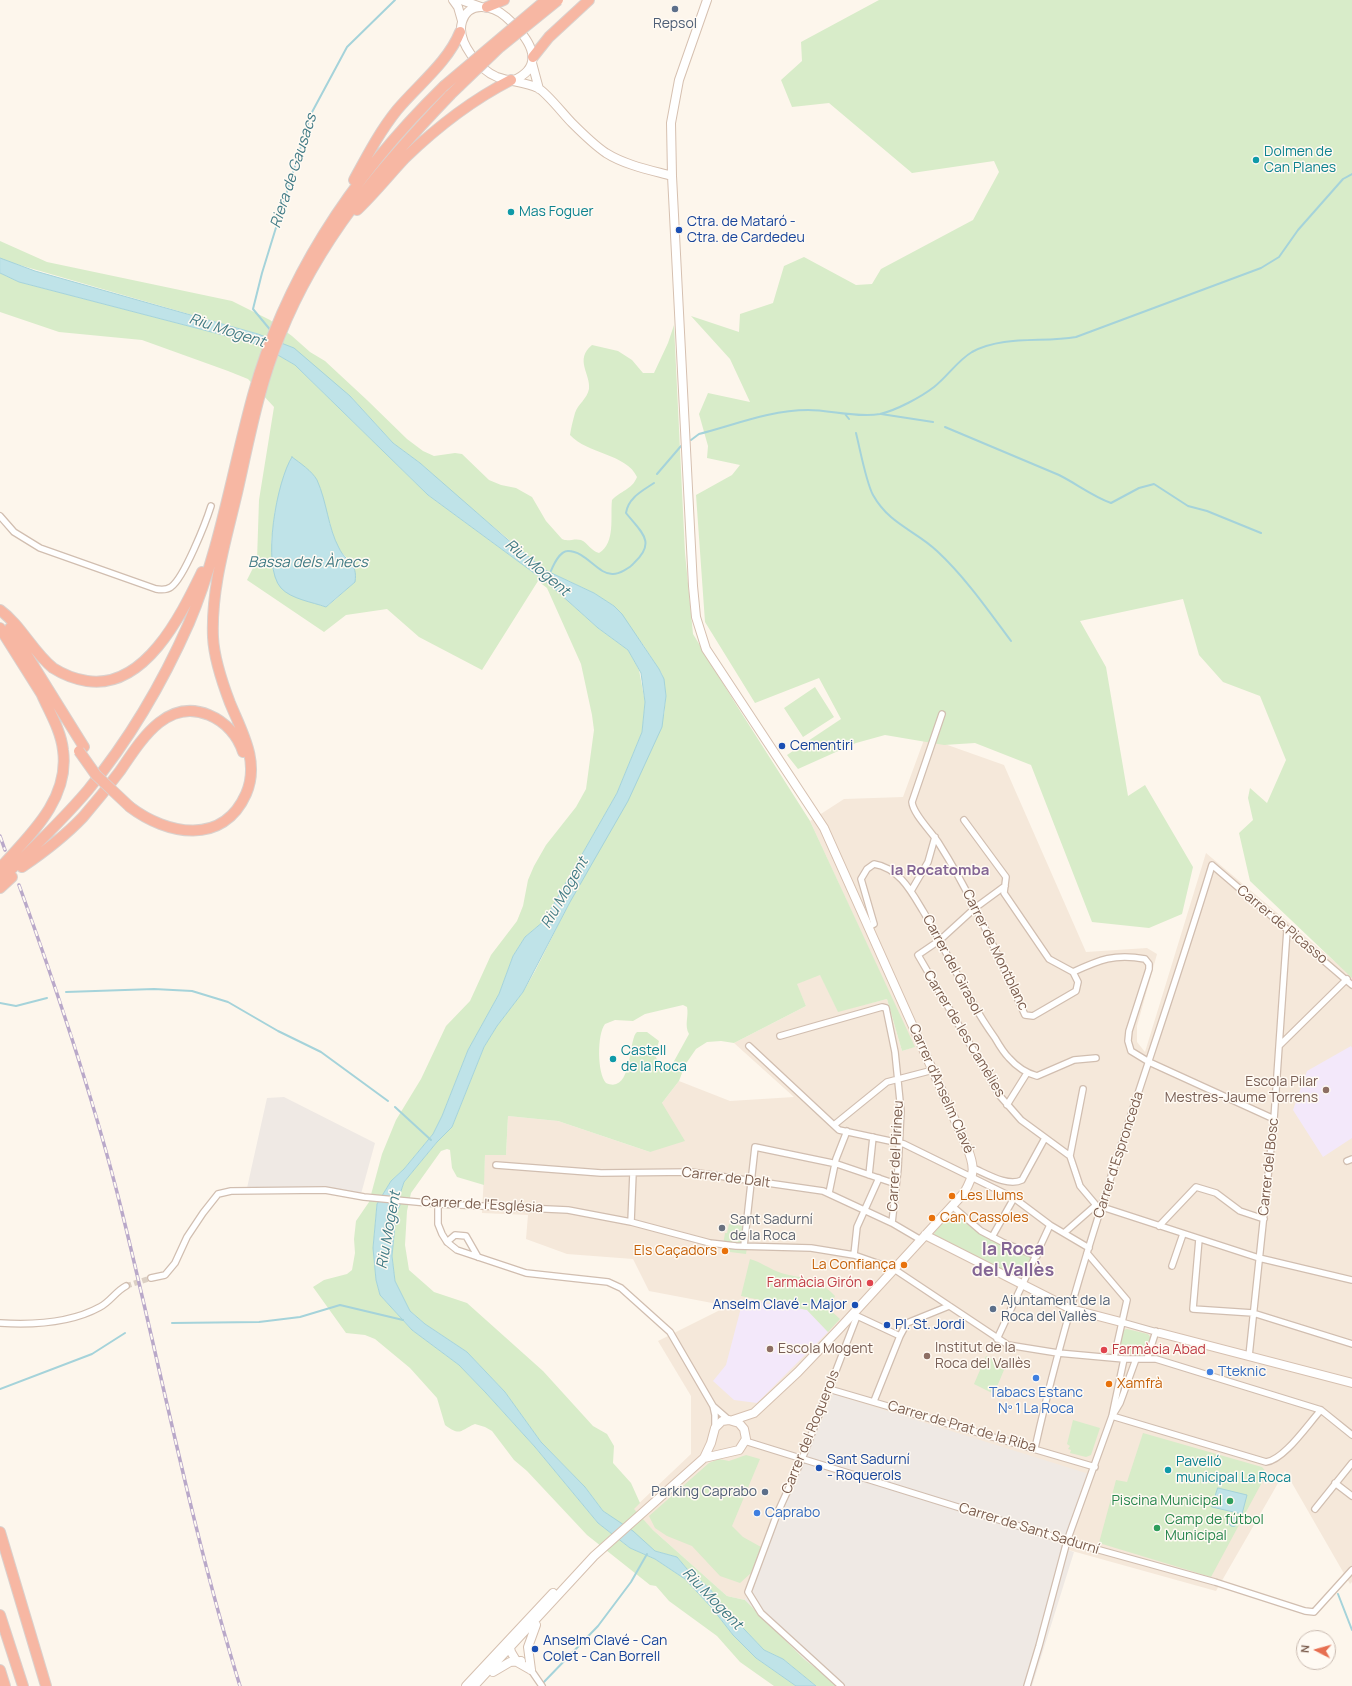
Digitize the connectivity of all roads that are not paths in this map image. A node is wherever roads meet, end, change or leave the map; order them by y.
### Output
1 (453, 0) edge
2 (461, 0) edge
3 (504, 0) edge
4 (546, 0) edge
5 (558, 0) edge
6 (589, 0) edge
7 (707, 0) edge
8 (484, 7) junction
9 (462, 21) junction
10 (460, 32) junction
11 (533, 60) junction
12 (513, 80) junction
13 (539, 89) junction
14 (447, 90) junction
15 (672, 176) junction
16 (331, 229) junction
17 (211, 506) dead end
18 (0, 516) edge
19 (228, 518) junction
20 (0, 610) edge
21 (0, 628) edge
22 (42, 695) junction
23 (942, 714) dead end
24 (81, 749) junction
25 (131, 804) junction
26 (964, 820) dead end
27 (935, 837) junction
28 (1212, 865) joint
29 (22, 867) junction
30 (0, 868) edge
31 (0, 880) edge
32 (1005, 886) junction
33 (0, 888) edge
34 (911, 890) junction
35 (975, 908) junction
36 (869, 927) junction
37 (1287, 930) junction
38 (940, 940) junction
39 (1073, 972) junction
40 (1347, 979) junction
41 (1352, 985) edge
42 (780, 1036) dead end
43 (1280, 1045) junction
44 (749, 1046) dead end
45 (1096, 1058) dead end
46 (1149, 1062) junction
47 (933, 1070) junction
48 (1027, 1073) junction
49 (898, 1080) junction
50 (1083, 1089) dead end
51 (1007, 1105) junction
52 (1274, 1119) junction
53 (834, 1125) junction
54 (846, 1132) junction
55 (873, 1138) junction
56 (1045, 1138) junction
57 (899, 1144) junction
58 (1070, 1156) junction
59 (837, 1164) junction
60 (496, 1165) dead end
61 (973, 1168) junction
62 (633, 1173) junction
63 (869, 1175) junction
64 (971, 1177) junction
65 (880, 1178) junction
66 (751, 1181) junction
67 (896, 1184) junction
68 (829, 1193) junction
69 (1014, 1198) junction
70 (438, 1204) junction
71 (952, 1206) junction
72 (1099, 1206) junction
73 (864, 1210) junction
74 (1264, 1219) junction
75 (631, 1222) junction
76 (892, 1224) junction
77 (1050, 1225) junction
78 (1159, 1226) junction
79 (1064, 1233) junction
80 (1183, 1234) junction
81 (923, 1237) junction
82 (992, 1237) junction
83 (1199, 1239) junction
84 (447, 1242) junction
85 (744, 1246) junction
86 (1088, 1251) junction
87 (854, 1254) junction
88 (1037, 1256) junction
89 (478, 1257) junction
90 (1259, 1258) junction
91 (1172, 1266) dead end
92 (894, 1269) junction
93 (151, 1278) tunnel mouth
94 (1352, 1280) edge
95 (1023, 1285) junction
96 (126, 1286) tunnel mouth
97 (949, 1306) junction
98 (1071, 1309) junction
99 (1253, 1313) junction
100 (855, 1315) junction
101 (1121, 1322) junction
102 (0, 1323) edge
103 (1158, 1332) junction
104 (900, 1336) junction
105 (997, 1339) junction
106 (1352, 1344) edge
107 (1058, 1353) junction
108 (1249, 1356) junction
109 (1114, 1358) junction
110 (1124, 1359) junction
111 (1136, 1359) junction
112 (1147, 1359) junction
113 (1352, 1383) edge
114 (829, 1389) junction
115 (874, 1401) junction
116 (713, 1406) junction
117 (1321, 1410) junction
118 (754, 1413) junction
119 (1112, 1416) junction
120 (731, 1420) junction
121 (715, 1428) junction
122 (745, 1432) junction
123 (1352, 1435) edge
124 (713, 1438) junction
125 (745, 1441) junction
126 (1035, 1448) junction
127 (726, 1452) junction
128 (704, 1458) junction
129 (802, 1459) junction
130 (1352, 1463) edge
131 (1095, 1467) junction
132 (1335, 1483) junction
133 (1352, 1496) edge
134 (1314, 1509) dead end
135 (0, 1532) edge
136 (1067, 1541) junction
137 (594, 1556) junction
138 (1352, 1570) edge
139 (547, 1599) junction
140 (545, 1610) junction
141 (0, 1615) edge
142 (28, 1625) junction
143 (511, 1647) junction
144 (528, 1647) junction
145 (528, 1656) junction
146 (518, 1662) junction
147 (484, 1667) junction
148 (0, 1670) edge
149 (531, 1670) junction
150 (540, 1683) edge
151 (5, 1686) edge
152 (23, 1686) edge
153 (46, 1686) edge
154 (52, 1686) edge
155 (466, 1686) edge
156 (475, 1686) edge
157 (841, 1686) edge
158 (1027, 1686) edge

1 - 9 street
2 - 8 street
3 - 8 highway
4 - 14 highway, bridge
5 - 14 highway, bridge
6 - 11 highway
7 - 15 street, Carrer d'Anselm Clavé
8 - 9 street
8 - 11 street
9 - 10 street
10 - 12 street
10 - 16 highway
11 - 12 street
11 - 13 street
12 - 13 street
12 - 16 highway
13 - 15 street
14 - 16 highway
15 - 36 street, Carrer d'Anselm Clavé
16 - 19 highway
17 - 18 street
19 - 20 highway
19 - 25 highway
19 - 29 highway
19 - 31 highway
20 - 24 highway
21 - 22 highway
22 - 24 highway
22 - 30 highway
23 - 27 street, Carrer de Montblanc
24 - 25 highway
25 - 29 highway
26 - 32 street
27 - 34 street
27 - 35 street, Carrer de Montblanc
28 - 37 street, Carrer de Picasso
28 - 46 street, Carrer d'Espronceda
29 - 33 highway
32 - 35 street, Carrer de les Camèlies
32 - 39 street
34 - 36 street, Carrer del Girasol
34 - 38 street, Carrer del Girasol
35 - 38 street, Carrer de les Camèlies
35 - 39 street, Carrer de Montblanc
36 - 47 street, Carrer d'Anselm Clavé
37 - 40 street, Carrer de Picasso
37 - 43 street, Carrer del Bosc
38 - 48 street, Carrer del Girasol
38 - 51 street, Carrer de les Camèlies
39 - 46 street
40 - 41 street, Carrer de Picasso
40 - 43 street
42 - 49 street, Carrer del Pirineu
43 - 52 street, Carrer del Bosc
44 - 53 street
45 - 48 street
46 - 52 street
46 - 72 street, Carrer d'Espronceda
47 - 49 street
47 - 61 street, Carrer d'Anselm Clavé
48 - 51 street
49 - 53 street
49 - 57 street, Carrer del Pirineu
50 - 58 street
51 - 56 street, Carrer de les Camèlies
52 - 74 street, Carrer del Bosc
53 - 54 street
54 - 55 street
54 - 59 street
55 - 57 street
55 - 63 street
56 - 58 street, Carrer de les Camèlies
56 - 61 street
57 - 64 street
57 - 67 street, Carrer del Pirineu
58 - 72 street
59 - 63 street
59 - 66 street
59 - 68 street
60 - 62 street, Carrer de Dalt
61 - 64 street, Carrer d'Anselm Clavé
62 - 66 street, Carrer de Dalt
62 - 75 street
63 - 65 street
64 - 69 street
64 - 71 street, Carrer d'Anselm Clavé
65 - 67 street
65 - 73 street
66 - 68 street, Carrer de Dalt
66 - 85 street
67 - 76 street, Carrer del Pirineu
68 - 73 street, Carrer de Dalt
69 - 77 street
69 - 82 street
70 - 75 street, Carrer de l'Església
70 - 84 street
70 - 93 street, Carrer de l'Església
71 - 81 street, Carrer d'Anselm Clavé
71 - 82 street
72 - 78 street
72 - 79 street
72 - 86 street, Carrer d'Espronceda
73 - 76 street, Carrer de Dalt
73 - 87 street
74 - 78 street
74 - 90 street, Carrer del Bosc
75 - 85 street, Carrer de l'Església
76 - 81 street, Carrer de Dalt
77 - 79 street
77 - 88 street
78 - 80 street
79 - 86 street
80 - 83 street
80 - 91 street
81 - 92 street, Carrer d'Anselm Clavé
81 - 95 street
82 - 88 street
83 - 90 street
83 - 99 street
84 - 89 street
84 - 89 street
85 - 87 street, Carrer de l'Església
86 - 98 street, Carrer d'Espronceda
86 - 101 street
87 - 92 street, Carrer de l'Església
88 - 95 street
89 - 116 street
90 - 94 street
90 - 99 street, Carrer del Bosc
92 - 97 street, Carrer de l'Església
92 - 100 street, Carrer d'Anselm Clavé
95 - 98 street
95 - 105 street
96 - 102 street
97 - 104 street
97 - 105 street, Carrer de l'Església
98 - 101 street
98 - 107 street, Carrer d'Espronceda
99 - 106 street
99 - 108 street, Carrer del Bosc
100 - 104 street
100 - 114 street, Carrer del Roquerols
100 - 118 street, Carrer d'Anselm Clavé
101 - 103 street
101 - 109 street
103 - 108 street
103 - 112 street
104 - 115 street
105 - 107 street, Carrer de l'Església
107 - 109 street, Carrer de l'Església
107 - 126 street, Carrer d'Espronceda
108 - 113 street
109 - 110 street, Carrer de l'Església
110 - 111 street, Carrer de l'Església
110 - 119 street
111 - 112 street, Carrer de l'Església
111 - 119 street
112 - 117 street, Carrer de l'Església
114 - 115 street, Carrer de Prat de la Riba
114 - 129 street, Carrer del Roquerols
115 - 126 street, Carrer de Prat de la Riba
116 - 120 street
116 - 121 street
117 - 119 street
117 - 123 street
118 - 120 street
118 - 122 street
119 - 131 street
120 - 121 street
120 - 122 street
121 - 124 street
122 - 125 street
124 - 127 street
124 - 128 street
125 - 127 street
125 - 129 street, Carrer de Sant Sadurní
126 - 131 street, Carrer de Prat de la Riba
127 - 128 street
128 - 137 street
129 - 136 street, Carrer de Sant Sadurní
129 - 157 street, Carrer del Roquerols
130 - 132 street
131 - 136 street
132 - 133 street
132 - 134 street
135 - 142 highway
136 - 138 street, Carrer de Sant Sadurní
136 - 158 street
137 - 139 street
137 - 140 street
139 - 143 street
139 - 147 street
140 - 143 street
140 - 144 street
141 - 152 highway
142 - 153 highway
142 - 154 highway
143 - 144 street
143 - 146 street
143 - 147 street
143 - 156 street
144 - 145 street
145 - 146 street
145 - 149 street
146 - 149 street
146 - 156 street
147 - 155 street
148 - 151 highway
149 - 150 street

